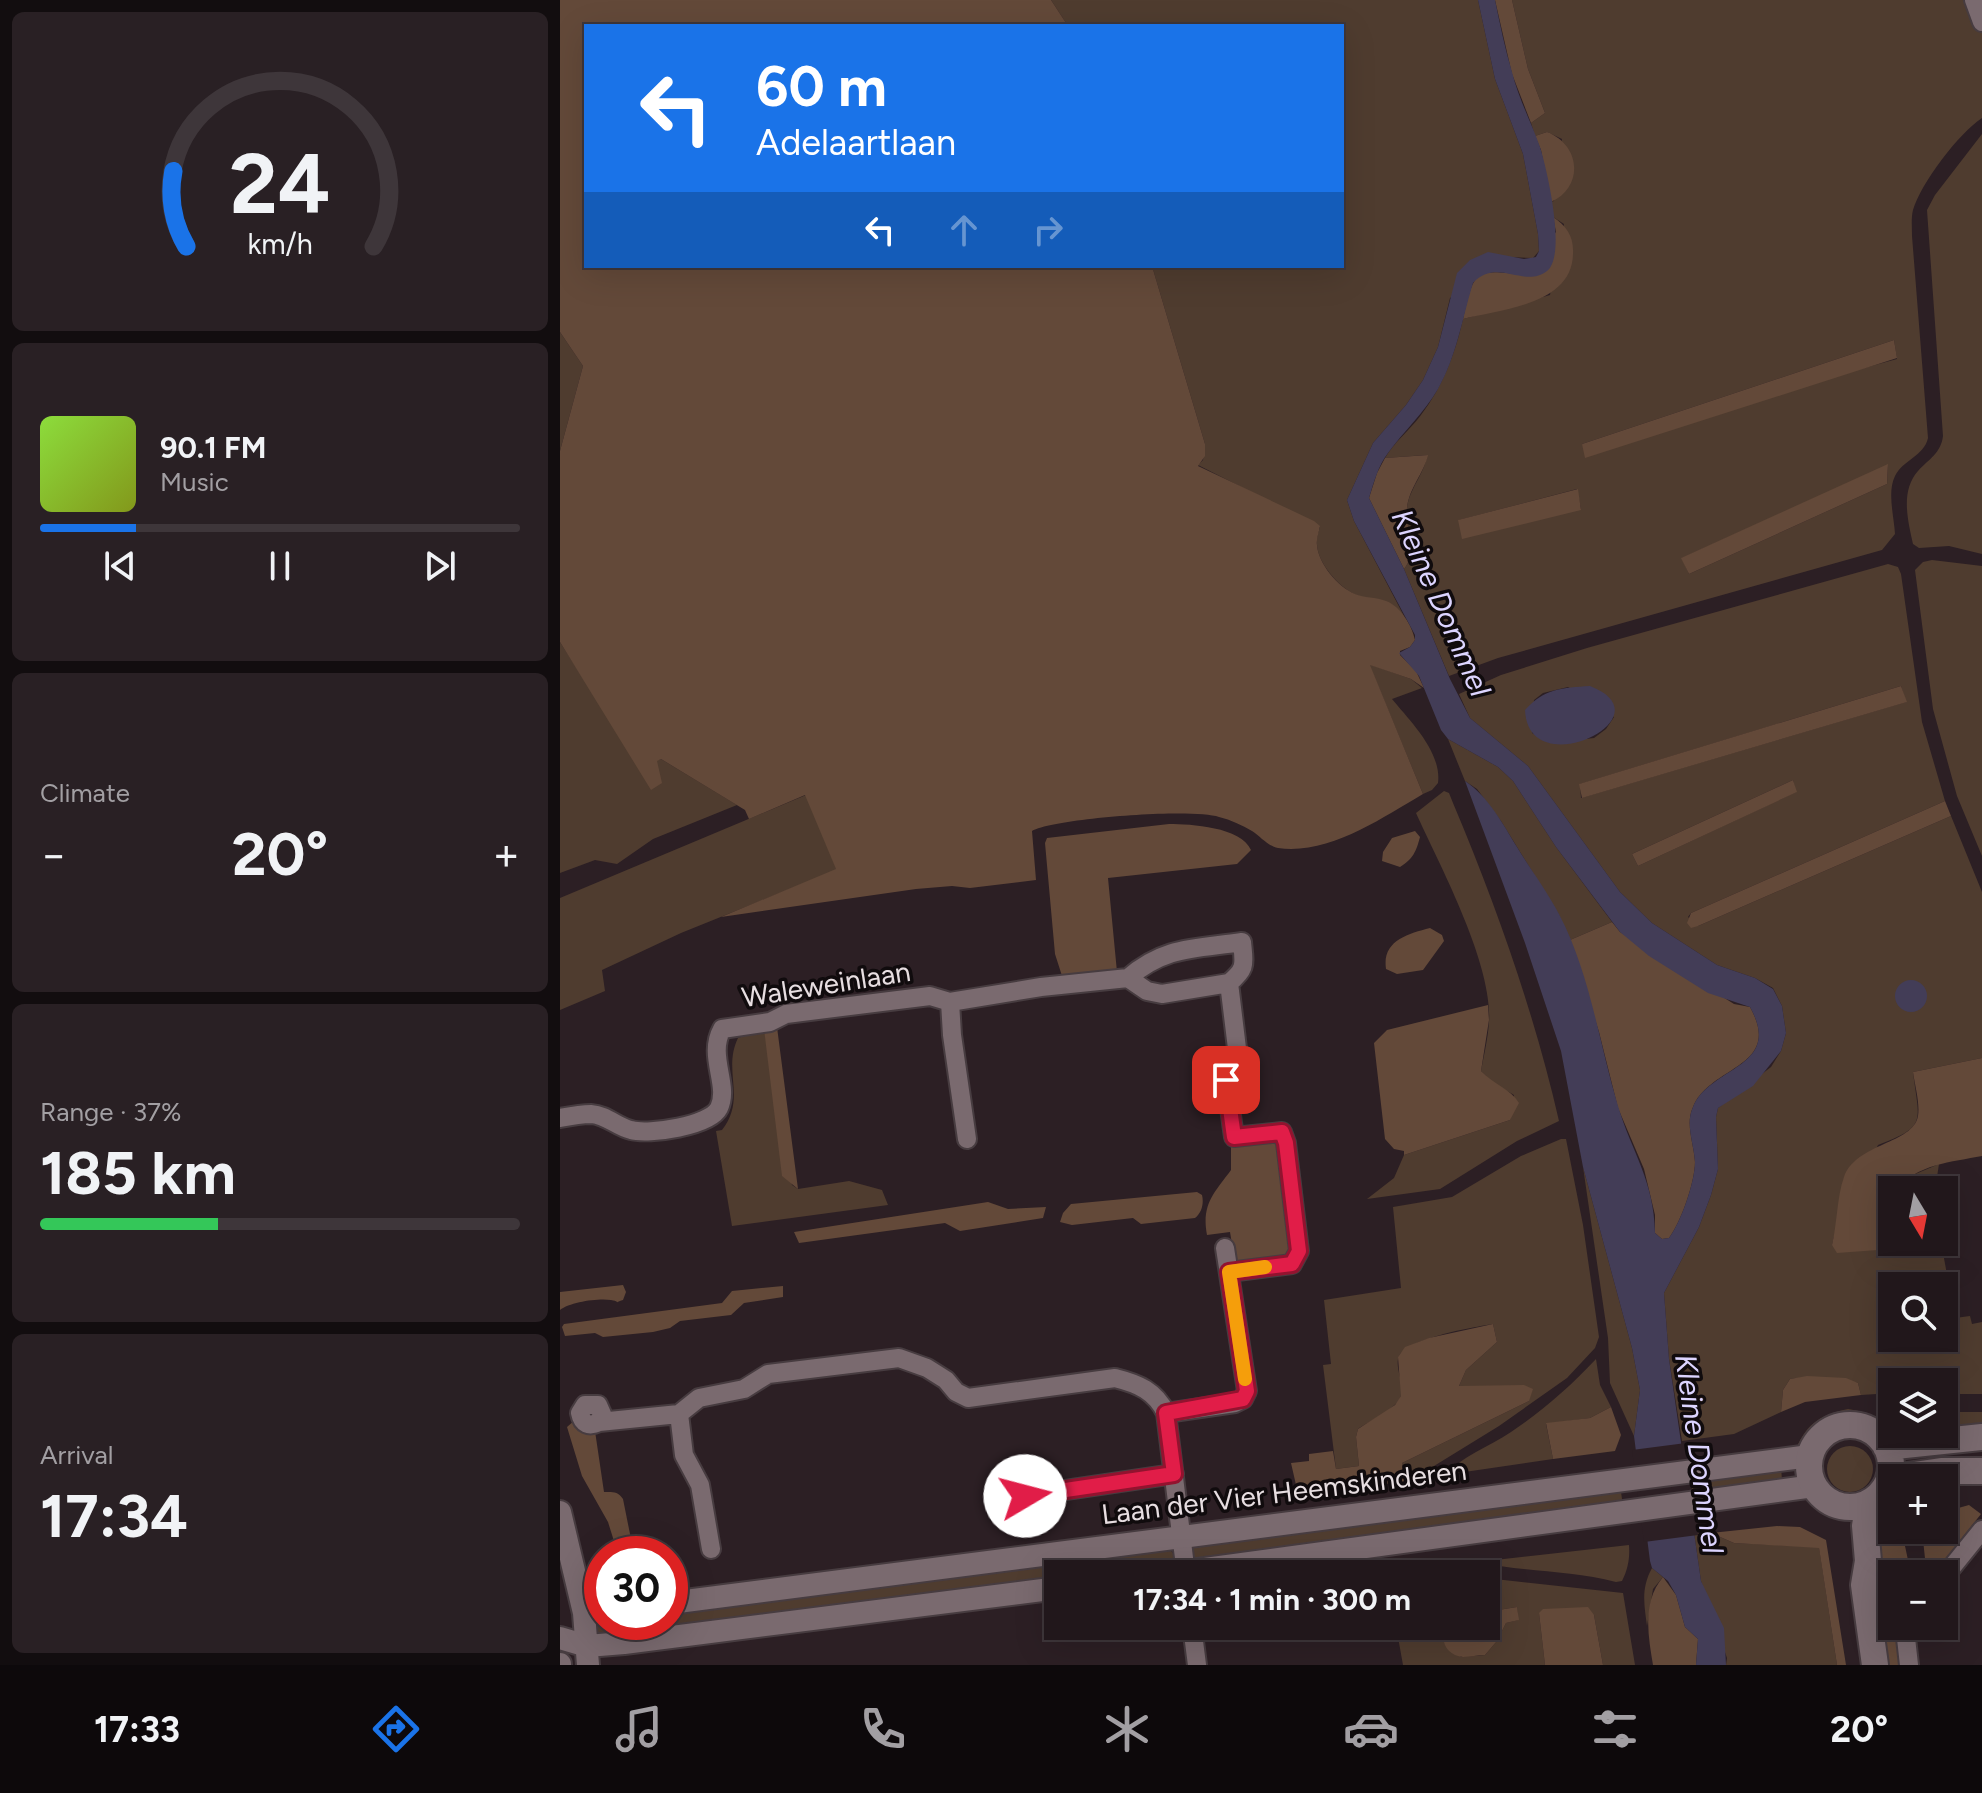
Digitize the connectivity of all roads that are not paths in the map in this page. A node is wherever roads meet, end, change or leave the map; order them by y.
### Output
1 (1974, 0) edge
2 (1982, 22) edge
3 (1128, 978) junction
4 (1229, 983) junction
5 (950, 1002) junction
6 (560, 1118) edge
7 (967, 1139) dead end
8 (1225, 1248) dead end
9 (1229, 1272) junction
10 (1166, 1413) junction
11 (679, 1414) junction
12 (599, 1422) dead end
13 (1982, 1437) edge
14 (1878, 1438) edge
15 (1958, 1440) edge
16 (1810, 1456) junction
17 (1958, 1471) edge
18 (1982, 1471) edge
19 (1174, 1474) junction
20 (1814, 1486) junction
21 (1878, 1495) edge
22 (1025, 1496) dead end
23 (1869, 1502) junction
24 (1840, 1506) junction
25 (560, 1512) edge
26 (1982, 1530) edge
27 (1181, 1537) junction
28 (711, 1549) dead end
29 (1180, 1560) edge
30 (1277, 1560) edge
31 (1958, 1560) edge
32 (584, 1585) edge
33 (1864, 1585) junction
34 (1044, 1590) edge
35 (688, 1601) edge
36 (584, 1619) edge
37 (560, 1636) edge
38 (1194, 1640) edge
39 (1906, 1640) edge
40 (587, 1655) edge
41 (1197, 1665) edge
42 (1875, 1665) edge
43 (1909, 1665) edge

1 - 2 street
3 - 4 street, Waleweinlaan
3 - 4 street, Waleweinlaan
3 - 5 street, Waleweinlaan
4 - 9 street, Waleweinlaan
5 - 6 street, Waleweinlaan
5 - 7 street, Waleweinlaan
8 - 9 street
9 - 10 street
10 - 11 street
10 - 19 street
11 - 12 street
11 - 28 street
13 - 15 main road
14 - 16 main road
16 - 20 main road
16 - 27 street, Laan der Vier Heemskinderen
17 - 18 main road
19 - 22 street
19 - 27 street
20 - 24 main road
20 - 30 street
21 - 23 main road
23 - 24 main road
23 - 33 main road
24 - 33 main road
25 - 32 street
26 - 31 street
27 - 29 street
27 - 35 street, Laan der Vier Heemskinderen
33 - 42 main road
34 - 40 street
36 - 37 street
37 - 40 street
38 - 41 street
39 - 43 street

